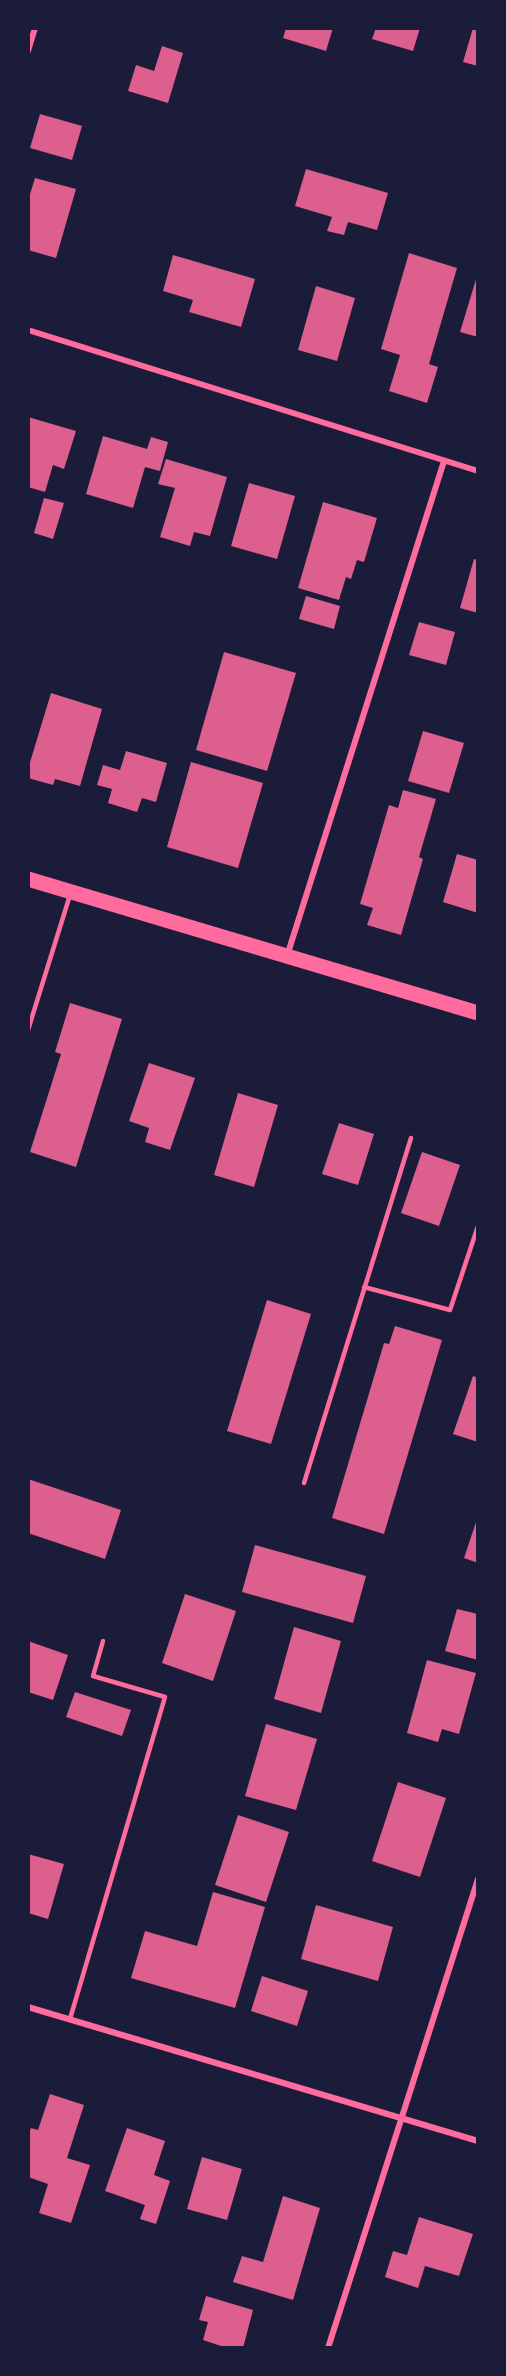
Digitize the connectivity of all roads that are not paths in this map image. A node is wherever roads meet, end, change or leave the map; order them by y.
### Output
1 (35, 28) edge
2 (28, 51) edge
3 (28, 330) edge
4 (444, 461) junction
5 (477, 471) edge
6 (28, 879) edge
7 (71, 892) junction
8 (287, 956) junction
9 (477, 1013) edge
10 (28, 1030) edge
11 (411, 1138) dead end
12 (477, 1227) edge
13 (364, 1287) junction
14 (304, 1483) dead end
15 (103, 1641) dead end
16 (477, 1879) edge
17 (28, 2007) edge
18 (70, 2019) junction
19 (401, 2118) junction
20 (477, 2141) edge
21 (328, 2348) edge

1 - 2 street
3 - 4 street
4 - 5 street
4 - 8 street
6 - 7 main road
7 - 8 main road
7 - 10 lane
8 - 9 main road
11 - 13 lane
12 - 13 lane
13 - 14 lane
15 - 18 lane
16 - 19 street
17 - 18 street
18 - 19 street
19 - 20 street
19 - 21 street

